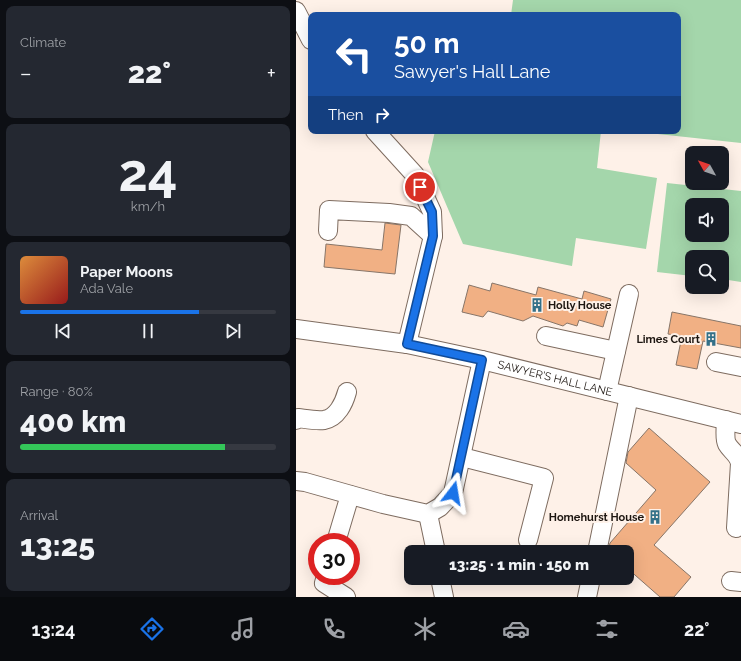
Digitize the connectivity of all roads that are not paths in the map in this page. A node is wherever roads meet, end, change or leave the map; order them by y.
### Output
1 (296, 11) edge
2 (308, 34) edge
3 (378, 134) edge
4 (328, 231) dead end
5 (433, 236) junction
6 (629, 294) dead end
7 (296, 329) edge
8 (546, 336) dead end
9 (407, 344) junction
10 (616, 351) junction
11 (482, 360) junction
12 (716, 362) dead end
13 (741, 367) edge
14 (607, 391) junction
15 (347, 392) dead end
16 (630, 396) junction
17 (296, 420) edge
18 (734, 422) edge
19 (462, 457) junction
20 (296, 481) edge
21 (350, 495) junction
22 (428, 514) junction
23 (736, 528) dead end
24 (339, 533) edge
25 (528, 540) dead end
26 (435, 545) edge
27 (598, 545) edge
28 (327, 585) edge
29 (441, 585) edge
30 (590, 585) edge
31 (346, 597) edge
32 (444, 597) edge
33 (587, 597) edge

1 - 2 street
3 - 5 street
4 - 5 street
5 - 9 street
6 - 10 street
7 - 9 street, SAWYER'S HALL LANE
8 - 10 street
9 - 11 street, SAWYER'S HALL LANE
10 - 14 street
11 - 14 street, SAWYER'S HALL LANE
11 - 19 street
12 - 13 street
14 - 16 street, SAWYER'S HALL LANE
15 - 17 street
16 - 18 street, SAWYER'S HALL LANE
16 - 27 street
18 - 23 street
19 - 22 street
19 - 25 street
20 - 21 street
21 - 22 street
21 - 24 street
22 - 26 street
28 - 31 street
29 - 32 street
30 - 33 street

